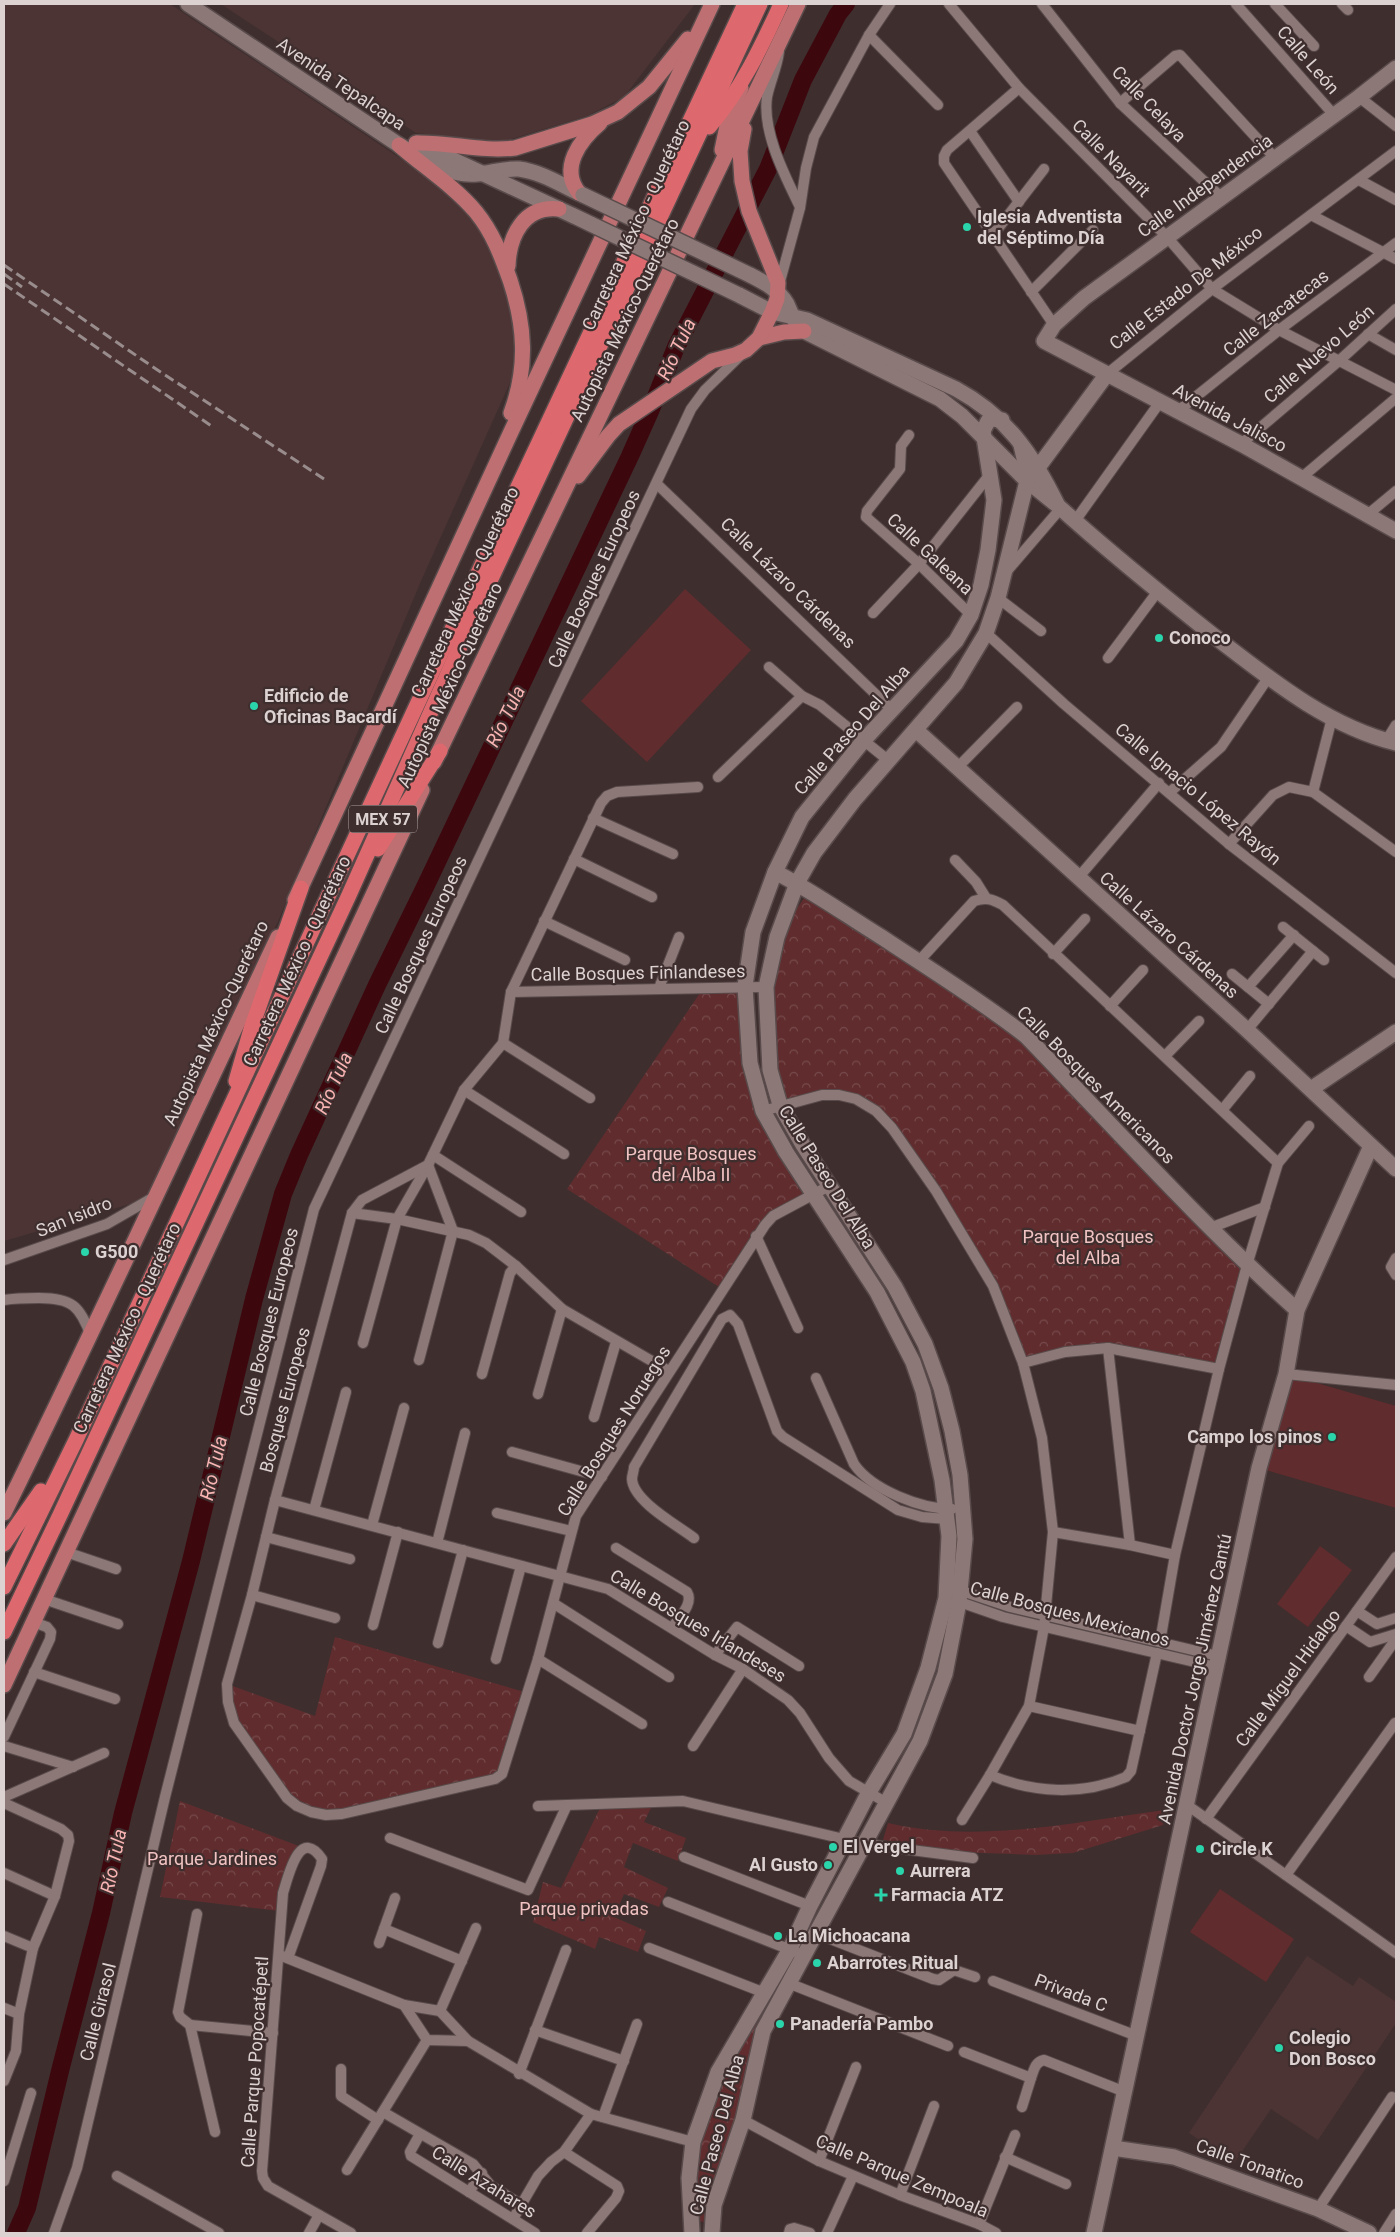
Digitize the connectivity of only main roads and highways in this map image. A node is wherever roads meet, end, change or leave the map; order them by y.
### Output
1 (188, 4) edge
2 (206, 4) edge
3 (712, 4) edge
4 (745, 4) edge
5 (760, 4) edge
6 (781, 4) edge
7 (798, 4) edge
8 (704, 20) junction
9 (1396, 68) edge
10 (747, 73) junction
11 (748, 110) junction
12 (605, 119) junction
13 (697, 139) junction
14 (416, 143) junction
15 (398, 145) junction
16 (717, 173) junction
17 (483, 174) junction
18 (581, 194) junction
19 (559, 209) junction
20 (509, 278) junction
21 (778, 292) junction
22 (772, 312) junction
23 (792, 317) junction
24 (804, 331) junction
25 (759, 338) junction
26 (1044, 341) joint
27 (1107, 374) junction
28 (1002, 420) junction
29 (984, 438) junction
30 (1020, 445) junction
31 (1037, 470) junction
32 (1027, 481) junction
33 (484, 490) junction
34 (1059, 506) junction
35 (553, 510) junction
36 (1396, 531) edge
37 (936, 664) junction
38 (956, 683) junction
39 (916, 730) junction
40 (1391, 742) edge
41 (440, 751) junction
42 (775, 872) junction
43 (797, 883) junction
44 (301, 888) junction
45 (349, 895) junction
46 (1396, 1032) edge
47 (1311, 1089) junction
48 (229, 1114) junction
49 (1371, 1146) junction
50 (1396, 1169) edge
51 (1297, 1310) junction
52 (76, 1440) junction
53 (4, 1513) edge
54 (4, 1544) edge
55 (4, 1587) edge
56 (953, 1594) junction
57 (4, 1632) edge
58 (4, 1685) edge
59 (797, 1952) junction
60 (1113, 2148) junction
61 (692, 2228) edge
62 (712, 2230) edge
63 (1094, 2233) edge
64 (1369, 2233) edge

1 - 15 main road, Avenida Tepalcapa
2 - 14 main road, Avenida Tepalcapa
3 - 8 main road, Autopista México-Querétaro
4 - 48 highway, Carretera México - Querétaro / MEX 57
5 - 13 highway, Carretera México - Querétaro / MEX 57
6 - 10 highway
7 - 11 main road, Autopista México-Querétaro
8 - 12 main road
8 - 33 main road, Autopista México-Querétaro
9 - 26 main road, Calle Independencia
10 - 13 highway
10 - 16 main road
11 - 16 main road, Autopista México-Querétaro
11 - 21 main road
12 - 14 main road
12 - 18 main road
13 - 45 highway, Carretera México - Querétaro / MEX 57
14 - 17 main road, Avenida Tepalcapa
15 - 17 main road, Avenida Tepalcapa
15 - 20 main road
16 - 35 main road, Autopista México-Querétaro
17 - 18 main road, Avenida Tepalcapa
17 - 19 main road, Avenida Tepalcapa
18 - 21 main road, bridge
19 - 20 main road
19 - 22 main road, Avenida Tepalcapa, bridge
20 - 33 main road
21 - 22 main road
21 - 23 main road
22 - 23 main road
22 - 25 main road
23 - 24 main road
23 - 28 main road
24 - 25 main road
24 - 29 main road
25 - 35 main road
26 - 27 main road, Avenida Jalisco
27 - 31 main road, Calle Estado De México
27 - 36 main road, Avenida Jalisco
28 - 29 main road
28 - 30 main road
29 - 32 main road
29 - 37 main road, Calle Paseo Del Alba
30 - 31 main road
30 - 32 main road, Calle Paseo Del Alba
31 - 32 main road, Calle Estado De México
31 - 34 main road
32 - 34 main road
32 - 38 main road, Calle Paseo Del Alba
33 - 44 main road, Autopista México-Querétaro
34 - 40 main road
35 - 41 main road, Autopista México-Querétaro
37 - 38 main road
37 - 42 main road, Calle Paseo Del Alba
38 - 39 main road, Calle Paseo Del Alba
39 - 43 main road, Calle Paseo Del Alba
39 - 47 main road, Calle Lázaro Cárdenas
41 - 45 highway
41 - 58 main road, Autopista México-Querétaro
42 - 43 main road, Calle Bosques Americanos
42 - 56 main road, Calle Paseo Del Alba
43 - 51 main road, Calle Bosques Americanos
43 - 56 main road, Calle Paseo Del Alba
44 - 48 highway
44 - 53 main road, Autopista México-Querétaro
45 - 57 highway, Carretera México - Querétaro / MEX 57
46 - 47 main road
47 - 49 main road, Calle Lázaro Cárdenas
48 - 52 highway, Carretera México - Querétaro / MEX 57
49 - 50 main road, Calle Lázaro Cárdenas
49 - 51 main road, Avenida Doctor Jorge Jiménez Cantú
51 - 60 main road, Avenida Doctor Jorge Jiménez Cantú
52 - 54 highway
52 - 55 highway, Carretera México - Querétaro / MEX 57
56 - 59 main road, Calle Paseo Del Alba
56 - 59 main road, Calle Paseo Del Alba
59 - 61 main road, Calle Paseo Del Alba
59 - 62 main road, Calle Paseo Del Alba
60 - 63 main road, Avenida Doctor Jorge Jiménez Cantú
60 - 64 main road, Calle Tonatico
61 - 62 main road

